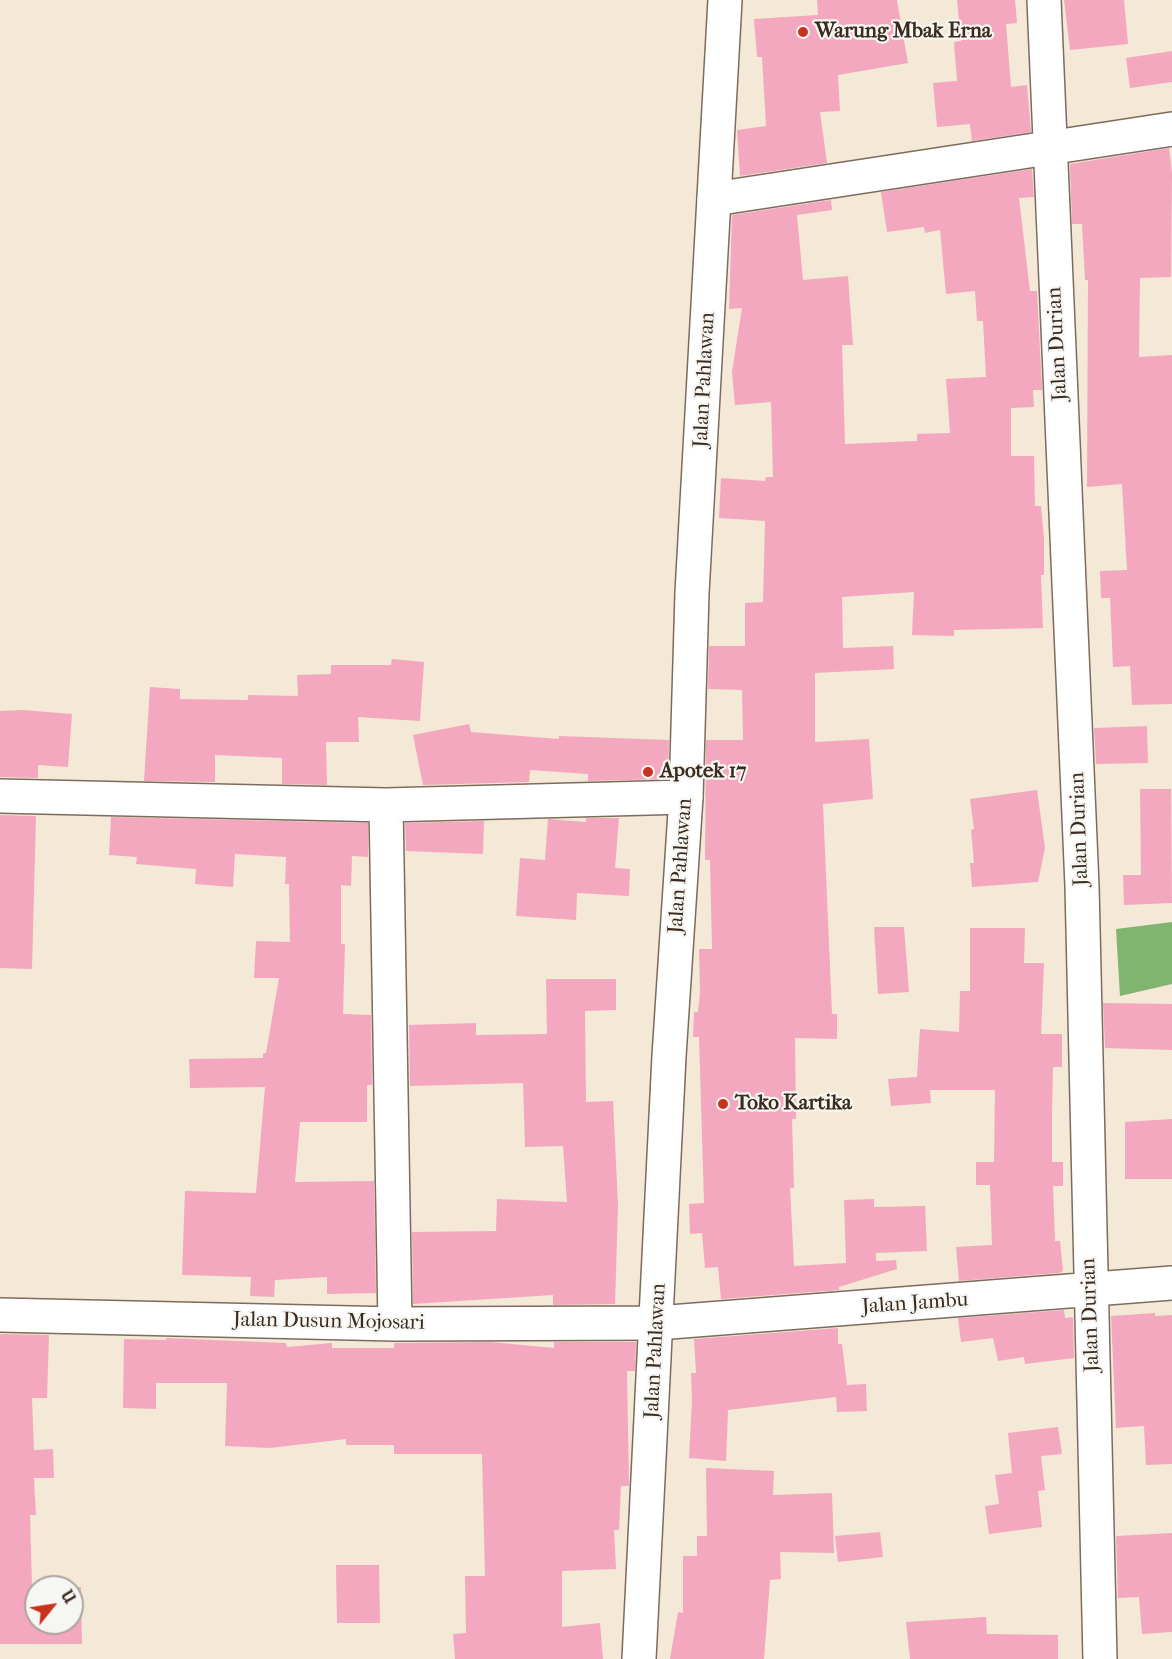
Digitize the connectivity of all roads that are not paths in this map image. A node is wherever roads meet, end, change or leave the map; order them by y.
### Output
1 (725, 0) edge
2 (1044, 0) edge
3 (1172, 129) edge
4 (1049, 149) junction
5 (714, 199) junction
6 (0, 795) edge
7 (686, 797) junction
8 (386, 805) junction
9 (1172, 1283) edge
10 (1090, 1291) junction
11 (0, 1315) edge
12 (657, 1323) junction
13 (395, 1324) junction
14 (639, 1659) edge
15 (1100, 1659) edge

1 - 5 street, Jalan Pahlawan
2 - 4 street, Jalan Durian
3 - 4 street
4 - 5 street
4 - 10 street, Jalan Durian
5 - 7 street, Jalan Pahlawan
6 - 8 street
7 - 8 street
7 - 12 street, Jalan Pahlawan
8 - 13 street
9 - 10 street, Jalan Jambu
10 - 12 street, Jalan Jambu
10 - 15 street, Jalan Durian
11 - 13 street, Jalan Dusun Mojosari
12 - 13 street, Jalan Dusun Mojosari
12 - 14 street, Jalan Pahlawan

